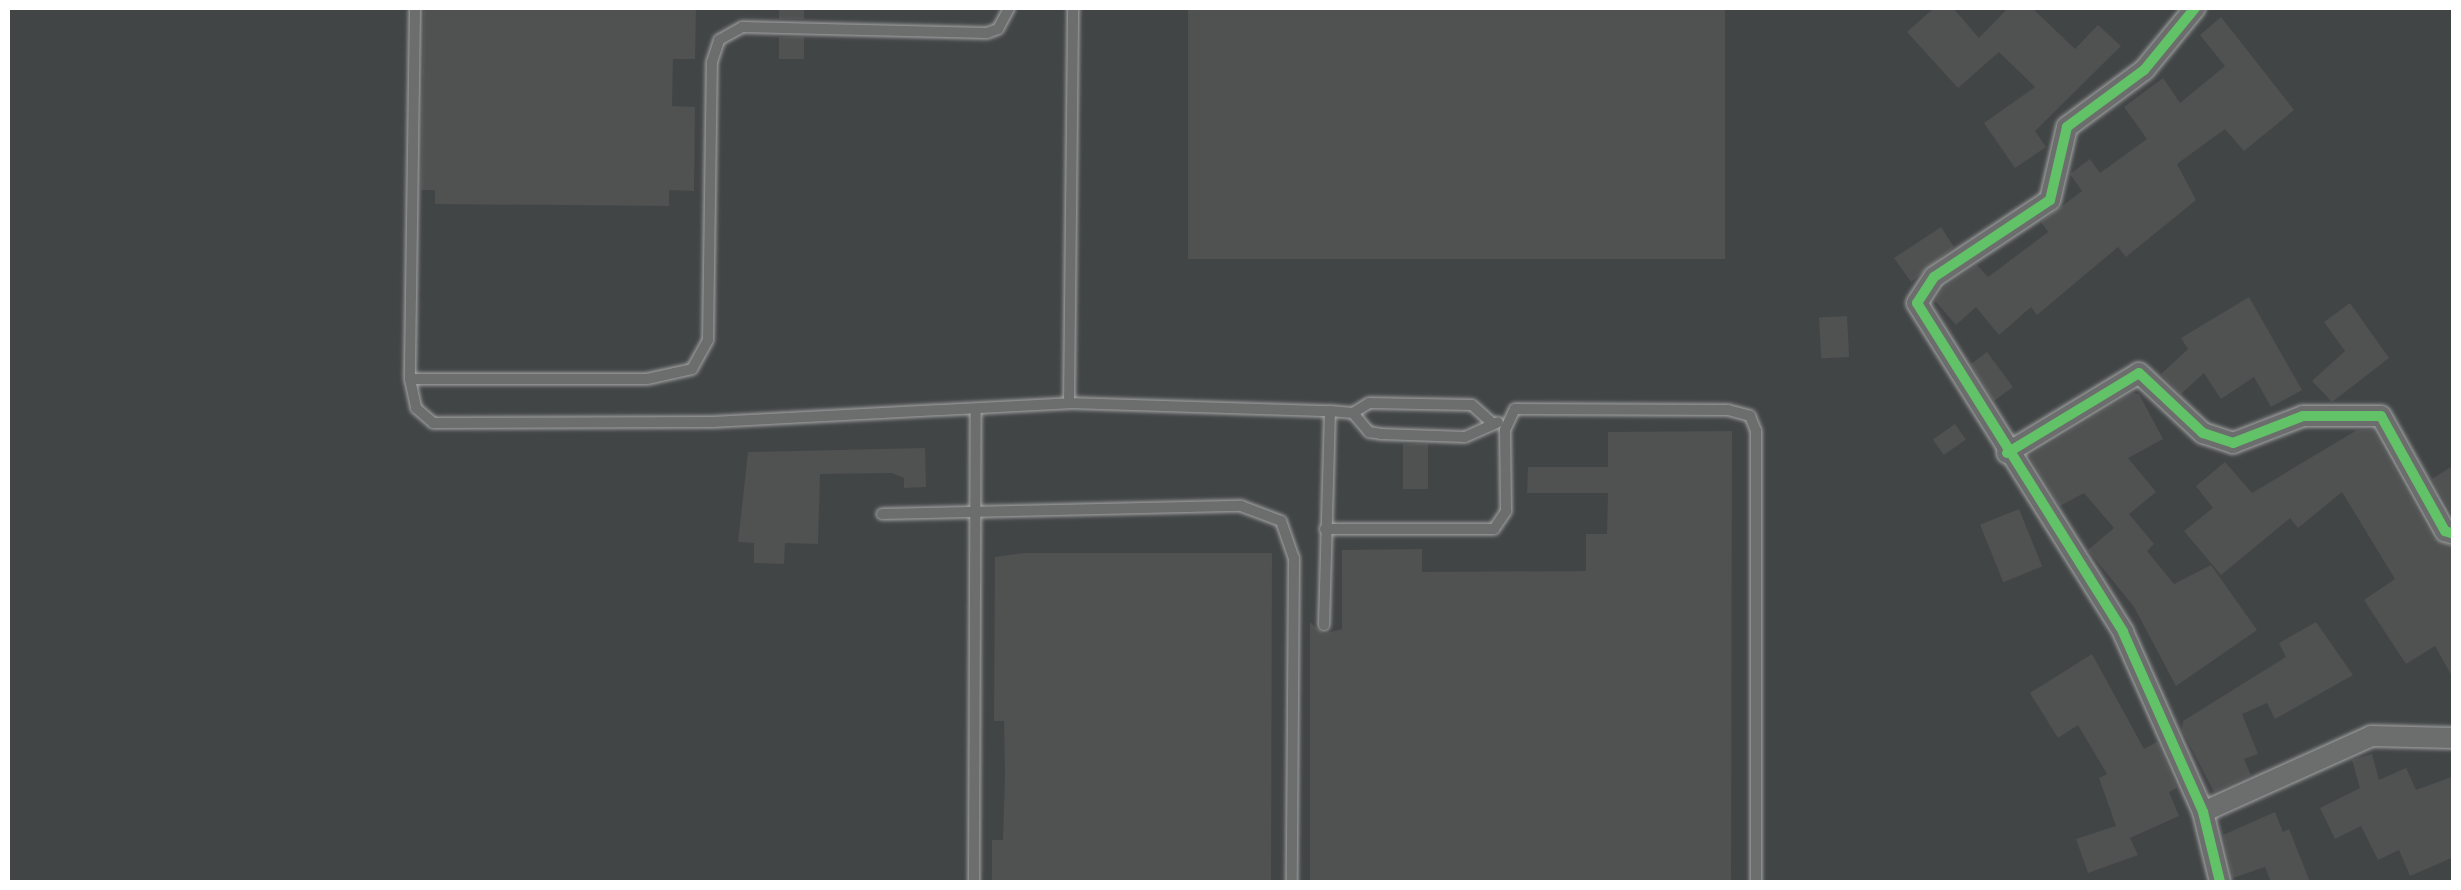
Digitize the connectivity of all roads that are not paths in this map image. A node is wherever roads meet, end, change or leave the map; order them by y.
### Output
1 (415, 8) edge
2 (1009, 8) edge
3 (1073, 8) edge
4 (2195, 8) edge
5 (410, 378) junction
6 (1069, 403) junction
7 (976, 410) junction
8 (1330, 411) junction
9 (1353, 413) junction
10 (1492, 422) junction
11 (1506, 422) junction
12 (2007, 453) junction
13 (978, 513) junction
14 (882, 514) dead end
15 (1325, 530) junction
16 (2454, 534) edge
17 (1324, 625) dead end
18 (2454, 738) edge
19 (2203, 812) junction
20 (974, 882) edge
21 (1292, 882) edge
22 (1756, 882) edge
23 (2220, 882) edge

1 - 5 lane
2 - 5 lane
3 - 6 lane
4 - 12 street
5 - 7 lane
6 - 7 lane
6 - 8 lane
7 - 13 lane
8 - 9 lane
8 - 15 lane
9 - 10 lane
9 - 10 lane
10 - 11 lane
11 - 15 lane
11 - 22 lane
12 - 16 street
12 - 19 street
13 - 14 lane
13 - 20 lane
13 - 21 lane
15 - 17 lane
18 - 19 street
19 - 23 street

